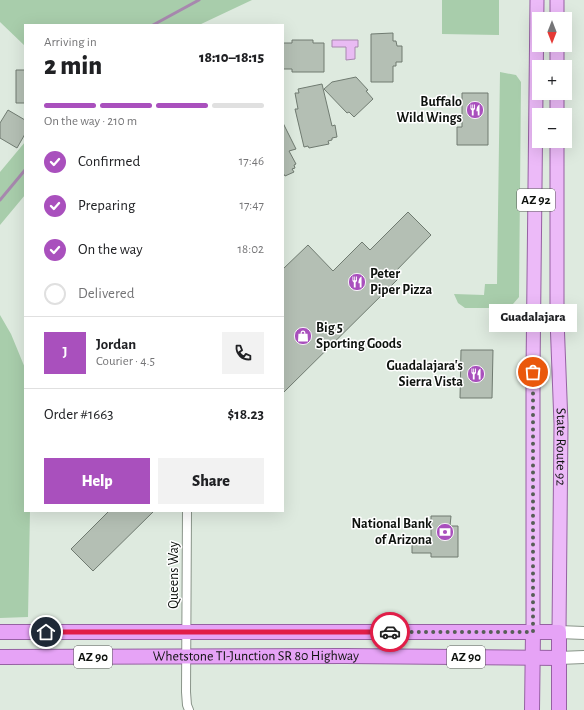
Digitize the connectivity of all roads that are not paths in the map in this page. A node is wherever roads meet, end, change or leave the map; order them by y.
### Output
1 (537, 0) edge
2 (557, 0) edge
3 (557, 12) edge
4 (557, 148) edge
5 (187, 512) edge
6 (0, 632) edge
7 (187, 632) junction
8 (533, 632) junction
9 (559, 632) junction
10 (584, 633) edge
11 (0, 657) edge
12 (187, 657) junction
13 (584, 657) edge
14 (533, 658) junction
15 (559, 658) junction
16 (189, 710) edge
17 (532, 710) edge
18 (559, 710) edge

1 - 8 main road, State Route 92 / AZ 92
2 - 3 main road
4 - 9 main road, State Route 92 / AZ 92
5 - 7 street, Queens Way
6 - 7 highway, Whetstone TI-Junction SR 80 Highway / AZ 90
7 - 8 highway, Whetstone TI-Junction SR 80 Highway / AZ 90
7 - 12 street, Queens Way
8 - 9 highway, Whetstone TI-Junction SR 80 Highway / AZ 90
8 - 14 highway, State Route 92 / AZ 92
9 - 10 main road
9 - 15 highway
11 - 12 highway, Whetstone TI-Junction SR 80 Highway / AZ 90
12 - 14 highway, Whetstone TI-Junction SR 80 Highway / AZ 90
12 - 16 street, Queens Way
13 - 15 main road
14 - 15 highway, Whetstone TI-Junction SR 80 Highway / AZ 90
14 - 17 highway, State Route 92
15 - 18 highway

